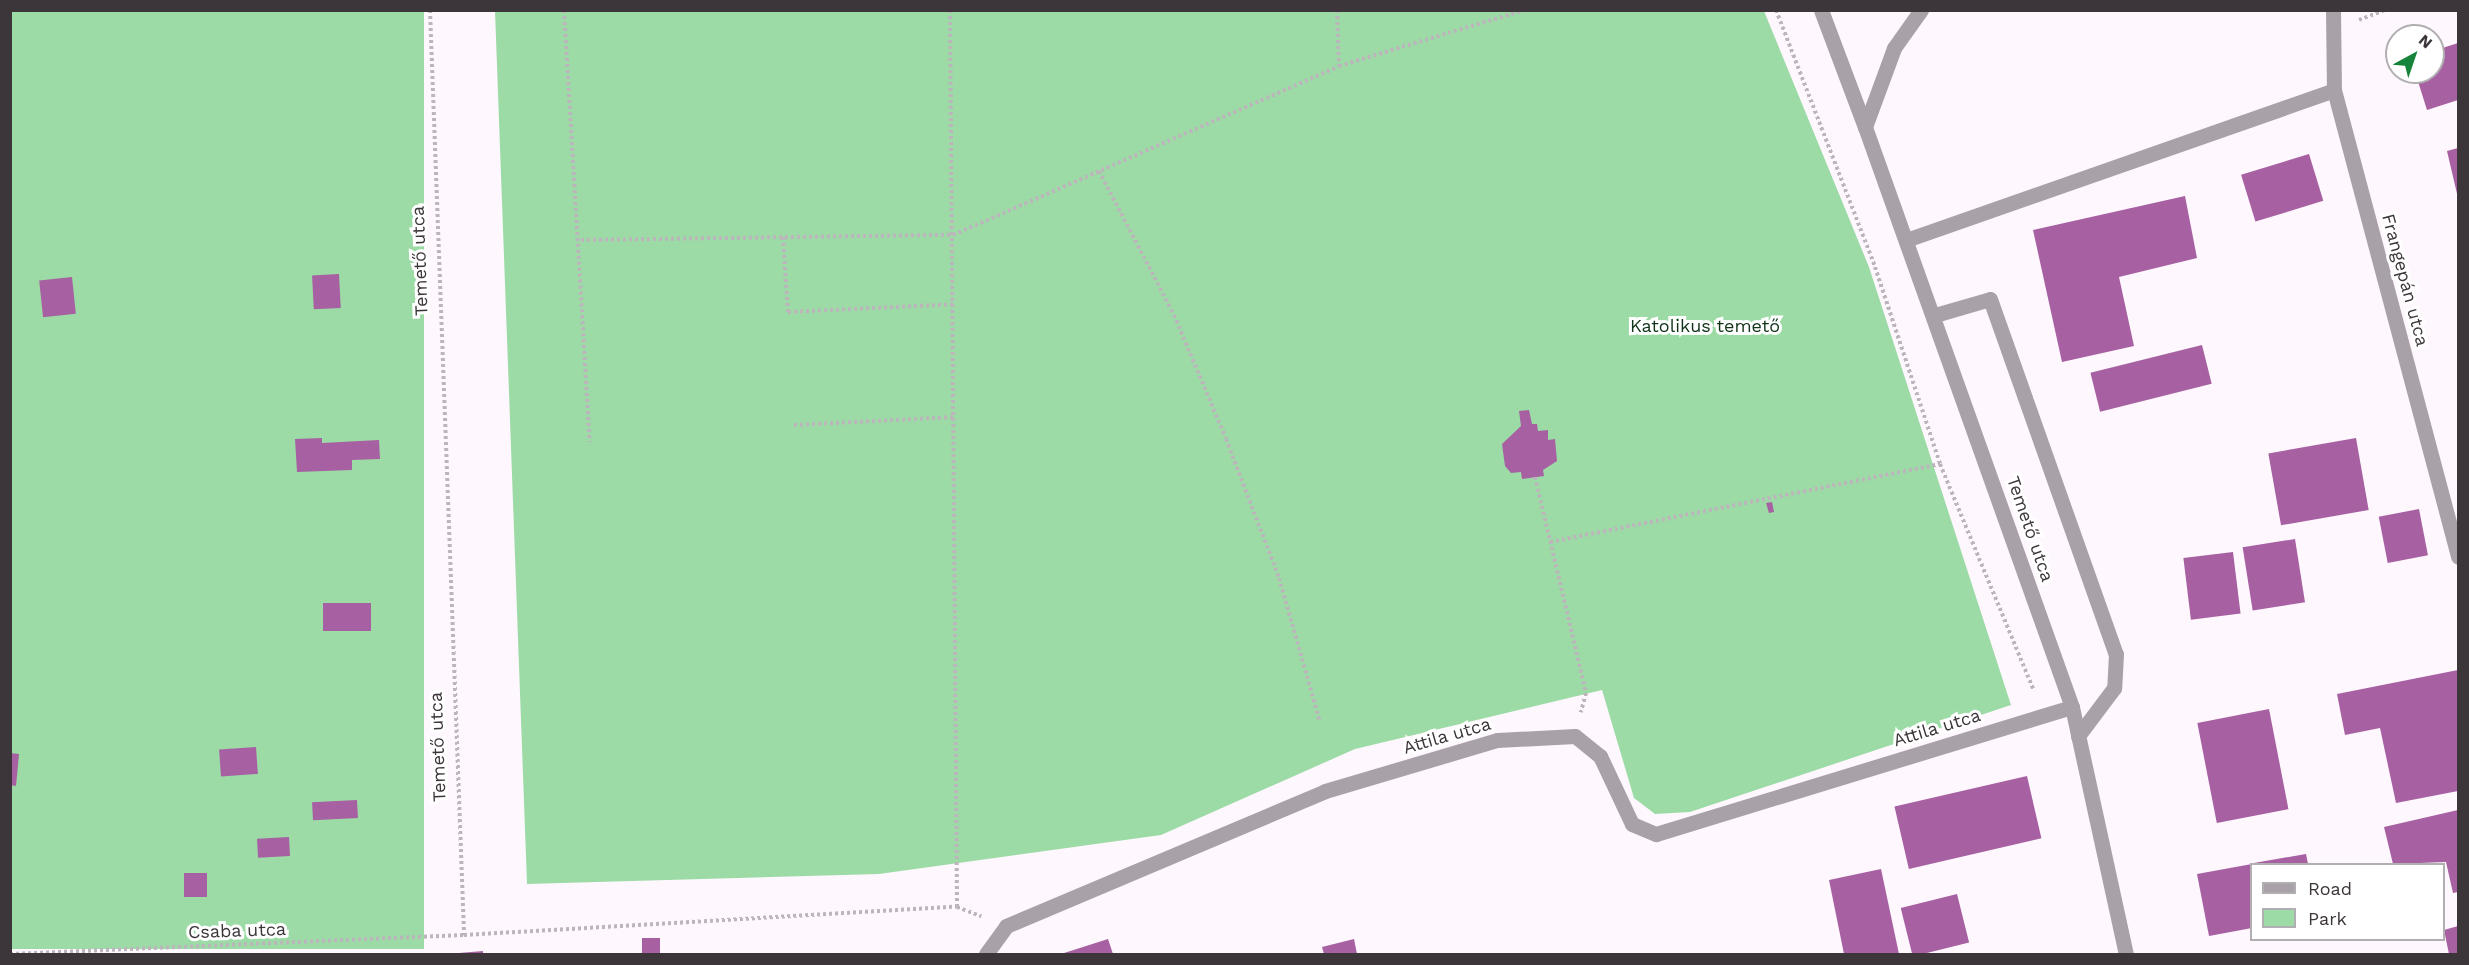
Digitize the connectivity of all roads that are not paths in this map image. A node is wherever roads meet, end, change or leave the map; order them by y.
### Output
1 (1821, 10) edge
2 (1921, 10) edge
3 (2333, 10) edge
4 (2334, 90) junction
5 (1865, 127) junction
6 (1909, 239) junction
7 (1935, 315) junction
8 (2458, 557) edge
9 (2072, 707) junction
10 (2078, 736) junction
11 (986, 954) edge
12 (2126, 954) edge

1 - 5 street, Temető utca
2 - 5 street
3 - 4 street, Frangepán utca
4 - 6 street
4 - 8 street, Frangepán utca
5 - 6 street, Temető utca
6 - 7 street, Temető utca
7 - 9 street, Temető utca
7 - 10 street
9 - 10 street, Temető utca
9 - 11 street, Attila utca
10 - 12 street, Temető utca

